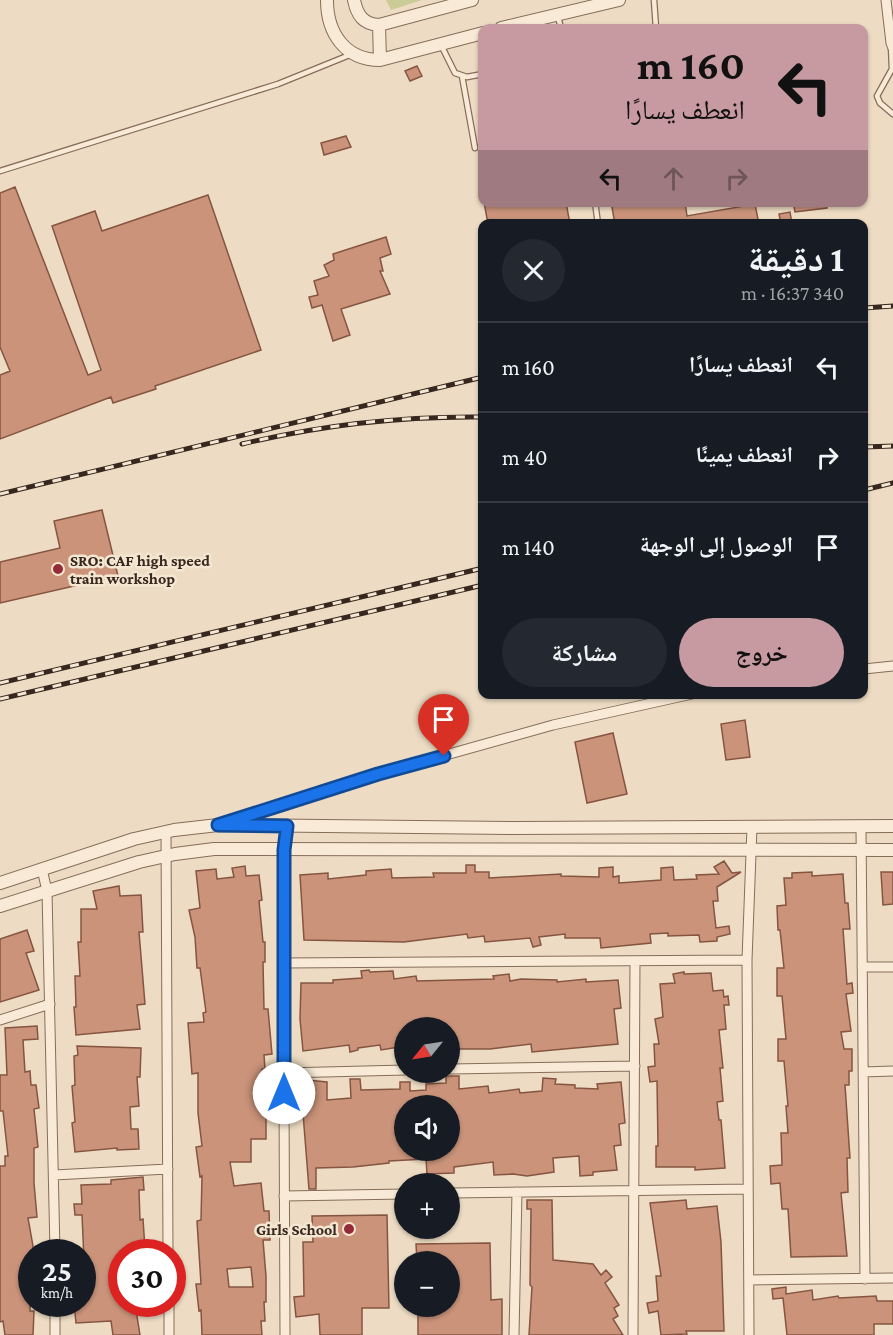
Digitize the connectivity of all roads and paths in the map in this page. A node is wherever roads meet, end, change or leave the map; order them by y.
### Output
1 (327, 0) edge
2 (354, 0) edge
3 (472, 0) edge
4 (619, 0) edge
5 (654, 0) edge
6 (886, 0) edge
7 (558, 14) junction
8 (517, 24) edge
9 (560, 24) edge
10 (657, 24) edge
11 (379, 25) junction
12 (478, 34) edge
13 (441, 44) junction
14 (892, 46) edge
15 (352, 54) junction
16 (380, 60) junction
17 (478, 74) edge
18 (462, 76) junction
19 (893, 114) edge
20 (475, 148) dead end
21 (0, 171) edge
22 (893, 666) edge
23 (868, 669) edge
24 (670, 699) edge
25 (218, 825) junction
26 (287, 826) junction
27 (893, 826) edge
28 (752, 827) junction
29 (861, 827) junction
30 (166, 832) junction
31 (284, 850) junction
32 (751, 850) junction
33 (861, 850) junction
34 (893, 850) edge
35 (165, 856) junction
36 (42, 869) junction
37 (0, 883) edge
38 (47, 891) junction
39 (0, 906) edge
40 (747, 960) junction
41 (635, 961) junction
42 (284, 963) junction
43 (862, 967) junction
44 (893, 967) edge
45 (50, 1004) junction
46 (0, 1020) edge
47 (635, 1066) junction
48 (460, 1069) edge
49 (394, 1070) edge
50 (893, 1071) edge
51 (863, 1072) junction
52 (284, 1073) junction
53 (168, 1169) junction
54 (54, 1175) junction
55 (748, 1189) junction
56 (517, 1192) junction
57 (634, 1192) junction
58 (460, 1193) edge
59 (394, 1194) edge
60 (284, 1196) junction
61 (55, 1239) edge
62 (168, 1239) edge
63 (893, 1278) edge
64 (865, 1279) junction
65 (749, 1280) junction
66 (55, 1317) edge
67 (169, 1317) edge
68 (55, 1335) edge
69 (169, 1335) edge
70 (285, 1335) edge
71 (514, 1335) edge
72 (633, 1335) edge
73 (749, 1335) edge

1 - 15 street
2 - 11 street
3 - 11 street
4 - 7 street
5 - 10 lane
6 - 14 street
7 - 8 street
7 - 9 lane
11 - 16 street
12 - 13 street
13 - 16 street
13 - 18 lane
14 - 19 lane
15 - 16 street
15 - 21 lane
17 - 18 lane
18 - 20 lane
22 - 23 street
24 - 25 street
25 - 26 street
25 - 30 street
26 - 28 street
26 - 31 street
27 - 29 street
28 - 29 street
28 - 32 street
29 - 33 street
30 - 35 street
30 - 36 street
31 - 32 street
31 - 35 street
31 - 42 street
32 - 33 street
32 - 40 street
33 - 34 street
33 - 43 street
35 - 38 street
35 - 53 street
36 - 37 street
36 - 38 street
38 - 39 street
38 - 45 street
40 - 41 street
40 - 55 street
41 - 42 street
41 - 47 street
42 - 52 street
43 - 44 street
43 - 51 street
45 - 46 street
45 - 54 street
47 - 48 street
47 - 57 street
49 - 52 street
50 - 51 street
51 - 64 street
52 - 60 street
53 - 54 street
53 - 62 street
54 - 61 street
55 - 57 street
55 - 65 street
56 - 57 street
56 - 58 street
56 - 71 street
57 - 72 street
59 - 60 street
60 - 70 street
63 - 64 street
64 - 65 street
65 - 73 street
66 - 68 street
67 - 69 street

